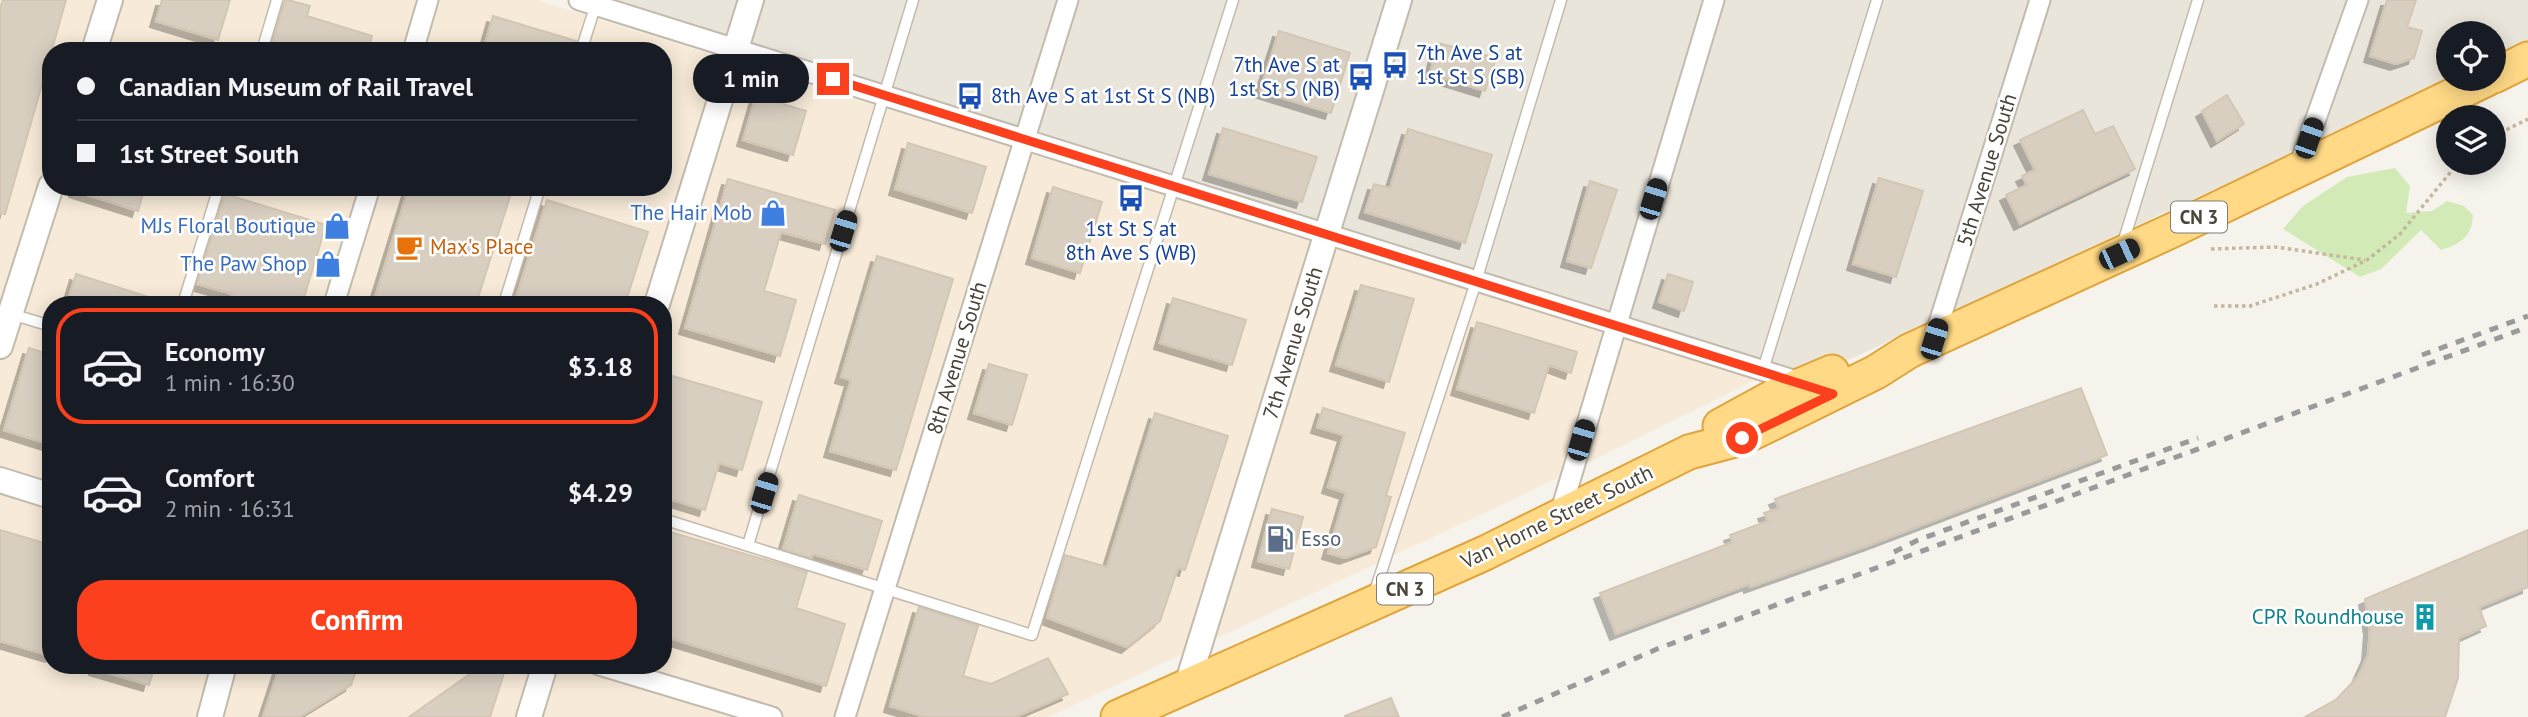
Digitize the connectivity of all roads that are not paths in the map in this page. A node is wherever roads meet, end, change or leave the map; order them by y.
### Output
1 (110, 0) edge
2 (277, 0) edge
3 (428, 0) edge
4 (751, 0) edge
5 (913, 0) edge
6 (1069, 0) edge
7 (1233, 0) edge
8 (1399, 0) edge
9 (1561, 0) edge
10 (1714, 0) edge
11 (1877, 0) edge
12 (2040, 0) edge
13 (2198, 0) edge
14 (2358, 0) edge
15 (590, 2) edge
16 (97, 42) edge
17 (264, 42) edge
18 (416, 42) edge
19 (583, 42) edge
20 (736, 49) junction
21 (2528, 59) edge
22 (2506, 70) edge
23 (2462, 91) edge
24 (884, 96) junction
25 (1025, 139) junction
26 (2298, 169) junction
27 (1175, 186) junction
28 (47, 196) edge
29 (216, 196) edge
30 (367, 196) edge
31 (537, 196) edge
32 (1327, 234) junction
33 (2119, 254) junction
34 (1476, 280) junction
35 (185, 296) edge
36 (336, 296) edge
37 (506, 296) edge
38 (659, 296) edge
39 (5, 312) edge
40 (42, 323) edge
41 (1614, 323) junction
42 (1922, 345) junction
43 (0, 346) edge
44 (1763, 370) junction
45 (1819, 389) junction
46 (0, 480) edge
47 (42, 493) edge
48 (1559, 516) junction
49 (672, 522) edge
50 (748, 545) junction
51 (885, 589) junction
52 (1370, 605) junction
53 (221, 674) edge
54 (542, 674) edge
55 (629, 674) edge
56 (1186, 685) junction
57 (209, 717) edge
58 (529, 717) edge
59 (772, 717) edge
60 (845, 717) edge
61 (1118, 717) edge

1 - 16 street
2 - 17 lane
3 - 18 street
4 - 20 street
5 - 24 lane
6 - 25 street, 8th Avenue South
7 - 27 lane
8 - 32 street, 7th Avenue South
9 - 34 lane
10 - 41 street
11 - 44 lane
12 - 42 street, 5th Avenue South
13 - 33 lane
14 - 26 street
15 - 19 lane
15 - 20 street
20 - 24 street
20 - 38 street
21 - 22 highway
23 - 26 highway, Van Horne Street South / CN 3
24 - 25 street
24 - 50 lane
25 - 27 street
25 - 51 street, 8th Avenue South
26 - 33 highway, Van Horne Street South / CN 3
27 - 32 street
27 - 51 lane
28 - 39 street
29 - 35 lane
30 - 36 street
31 - 37 lane
32 - 34 street
32 - 56 street, 7th Avenue South
33 - 42 highway, Van Horne Street South / CN 3
34 - 41 street
34 - 52 lane
39 - 40 lane
39 - 43 street
41 - 44 street
41 - 48 street
42 - 45 highway, Van Horne Street South / CN 3
44 - 45 street
45 - 48 highway, Van Horne Street South / CN 3
46 - 47 street
48 - 52 highway, Van Horne Street South / CN 3
49 - 50 lane
50 - 51 lane
51 - 60 street, 8th Avenue South
52 - 56 highway, Van Horne Street South / CN 3
53 - 57 street
54 - 58 street
55 - 59 street
56 - 61 highway, Van Horne Street South / CN 3

